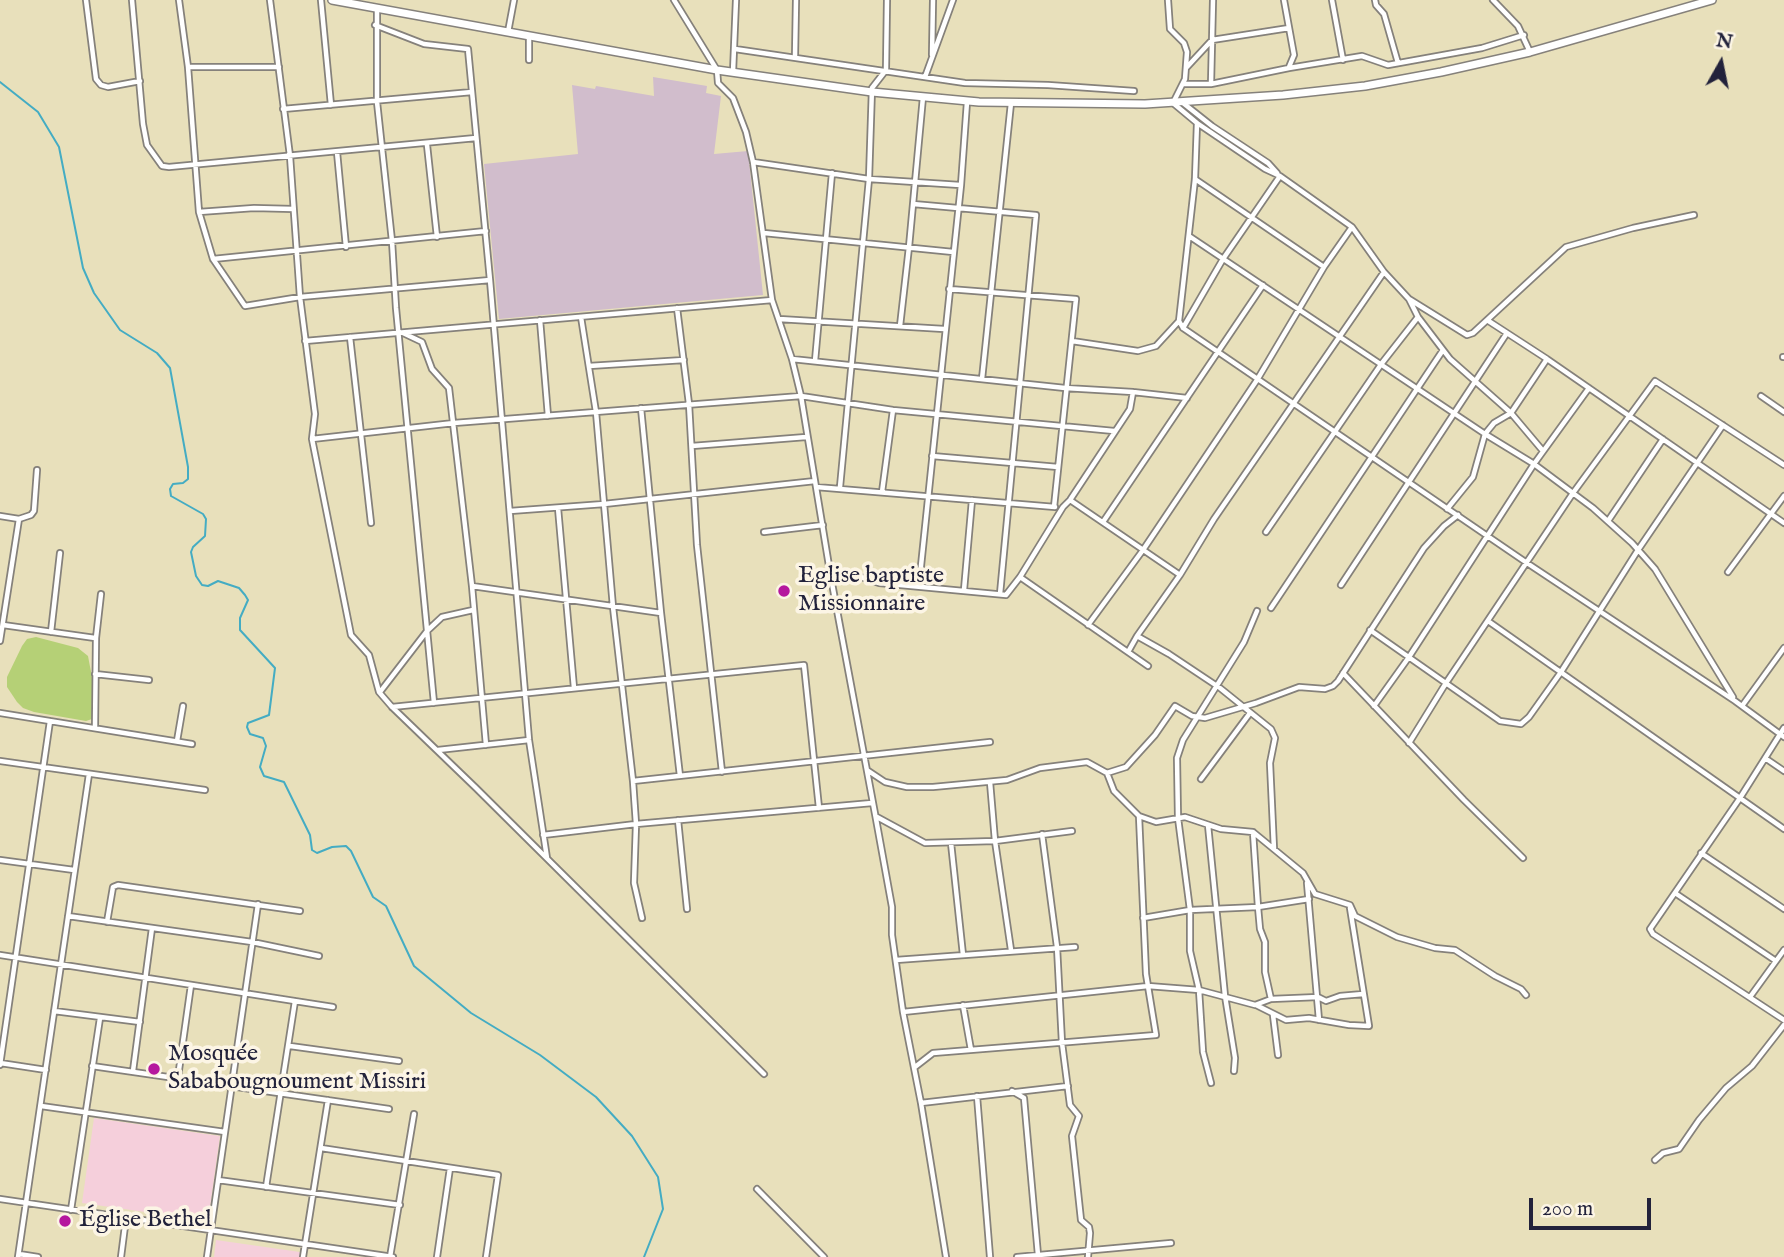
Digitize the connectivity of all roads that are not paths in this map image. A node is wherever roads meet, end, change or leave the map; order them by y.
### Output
1 (86, 0) edge
2 (132, 0) edge
3 (179, 0) edge
4 (270, 0) edge
5 (321, 0) edge
6 (332, 0) edge
7 (514, 0) edge
8 (674, 0) edge
9 (736, 0) edge
10 (796, 0) edge
11 (887, 0) edge
12 (933, 0) edge
13 (953, 0) edge
14 (1168, 0) edge
15 (1213, 0) edge
16 (1284, 0) edge
17 (1332, 0) edge
18 (1375, 0) edge
19 (1493, 0) edge
20 (1712, 0) edge
21 (377, 8) junction
22 (375, 25) junction
23 (1289, 28) junction
24 (508, 32) junction
25 (528, 35) junction
26 (1524, 35) junction
27 (1212, 40) junction
28 (736, 49) junction
29 (1530, 52) junction
30 (795, 57) junction
31 (932, 59) junction
32 (529, 60) dead end
33 (1343, 60) junction
34 (1398, 63) junction
35 (279, 66) junction
36 (188, 67) junction
37 (1187, 67) junction
38 (1289, 68) junction
39 (717, 70) junction
40 (886, 70) junction
41 (733, 72) junction
42 (925, 77) junction
43 (140, 81) junction
44 (1184, 84) junction
45 (1212, 84) junction
46 (1134, 91) dead end
47 (472, 92) junction
48 (872, 92) junction
49 (923, 97) junction
50 (967, 101) junction
51 (377, 102) junction
52 (1183, 102) junction
53 (1011, 103) junction
54 (1173, 103) junction
55 (331, 105) junction
56 (283, 109) junction
57 (1197, 123) junction
58 (476, 138) junction
59 (427, 145) junction
60 (382, 147) junction
61 (337, 152) junction
62 (290, 156) junction
63 (753, 162) junction
64 (194, 164) junction
65 (832, 173) junction
66 (1280, 176) junction
67 (869, 179) junction
68 (1195, 179) junction
69 (915, 184) junction
70 (961, 185) junction
71 (913, 204) junction
72 (293, 209) junction
73 (958, 209) junction
74 (1000, 211) junction
75 (199, 212) junction
76 (1693, 215) dead end
77 (1251, 217) junction
78 (1352, 227) junction
79 (486, 231) junction
80 (764, 233) junction
81 (1189, 236) junction
82 (437, 237) junction
83 (826, 240) junction
84 (392, 242) junction
85 (863, 243) junction
86 (345, 247) junction
87 (909, 247) junction
88 (296, 250) junction
89 (953, 252) junction
90 (213, 259) junction
91 (1223, 259) junction
92 (1324, 267) junction
93 (1384, 272) junction
94 (490, 280) junction
95 (1263, 285) junction
96 (395, 289) junction
97 (948, 289) junction
98 (992, 292) junction
99 (1030, 294) junction
100 (300, 297) junction
101 (1409, 299) junction
102 (772, 300) junction
103 (677, 308) junction
104 (1300, 309) junction
105 (581, 317) junction
106 (1418, 317) junction
107 (779, 319) junction
108 (540, 320) junction
109 (1487, 320) junction
110 (818, 321) junction
111 (1179, 321) junction
112 (494, 324) junction
113 (857, 324) junction
114 (900, 326) junction
115 (1183, 328) junction
116 (944, 330) junction
117 (401, 333) junction
118 (1507, 333) junction
119 (1339, 335) junction
120 (350, 337) junction
121 (305, 341) junction
122 (1072, 341) junction
123 (1443, 350) junction
124 (1218, 352) junction
125 (792, 359) junction
126 (1548, 359) junction
127 (684, 360) junction
128 (815, 361) junction
129 (1382, 363) junction
130 (852, 365) junction
131 (589, 366) junction
132 (940, 374) junction
133 (982, 379) junction
134 (1257, 380) junction
135 (1476, 381) junction
136 (1022, 384) junction
137 (1065, 388) junction
138 (1418, 388) junction
139 (1589, 388) junction
140 (1133, 392) junction
141 (801, 396) junction
142 (1761, 396) dead end
143 (1187, 398) junction
144 (689, 404) junction
145 (847, 404) junction
146 (1293, 404) junction
147 (641, 408) junction
148 (893, 410) junction
149 (596, 412) junction
150 (1456, 412) junction
151 (1784, 412) edge
152 (1511, 413) junction
153 (937, 414) junction
154 (1629, 415) junction
155 (548, 416) junction
156 (502, 419) junction
157 (1017, 421) junction
158 (454, 423) junction
159 (1062, 425) junction
160 (1723, 425) junction
161 (407, 428) junction
162 (1114, 432) junction
163 (1334, 432) junction
164 (361, 433) junction
165 (1485, 434) junction
166 (806, 437) junction
167 (312, 439) junction
168 (1663, 439) junction
169 (692, 446) junction
170 (1543, 451) junction
171 (932, 456) junction
172 (1371, 457) junction
173 (1696, 462) junction
174 (1014, 464) junction
175 (1534, 464) junction
176 (1784, 465) edge
177 (1058, 467) junction
178 (37, 470) dead end
179 (1410, 483) junction
180 (815, 484) junction
181 (840, 487) junction
182 (882, 492) junction
183 (694, 493) junction
184 (1573, 493) junction
185 (1784, 496) edge
186 (928, 497) junction
187 (650, 498) junction
188 (972, 500) junction
189 (1070, 500) junction
190 (604, 504) junction
191 (1010, 504) junction
192 (1054, 507) junction
193 (1063, 507) junction
194 (558, 508) junction
195 (1447, 509) junction
196 (510, 510) junction
197 (1771, 514) junction
198 (1458, 515) junction
199 (0, 516) edge
200 (19, 519) junction
201 (1608, 521) junction
202 (1103, 522) junction
203 (371, 523) dead end
204 (1784, 523) edge
205 (823, 525) junction
206 (764, 532) dead end
207 (1266, 532) dead end
208 (1487, 536) junction
209 (1143, 550) junction
210 (1638, 550) junction
211 (60, 553) dead end
212 (1527, 563) junction
213 (1728, 572) dead end
214 (1180, 575) junction
215 (1020, 577) junction
216 (831, 578) junction
217 (919, 585) junction
218 (1341, 585) dead end
219 (472, 586) junction
220 (964, 590) junction
221 (517, 592) junction
222 (101, 594) dead end
223 (1000, 594) junction
224 (565, 600) junction
225 (613, 607) junction
226 (1271, 608) dead end
227 (473, 610) junction
228 (1258, 611) dead end
229 (1599, 612) junction
230 (661, 613) junction
231 (1488, 621) junction
232 (3, 625) junction
233 (1088, 625) junction
234 (1370, 630) junction
235 (427, 631) junction
236 (51, 632) junction
237 (1137, 636) junction
238 (96, 638) junction
239 (0, 641) edge
240 (1784, 648) edge
241 (1128, 652) junction
242 (1409, 657) junction
243 (1148, 666) dead end
244 (1561, 672) junction
245 (1343, 673) junction
246 (95, 674) junction
247 (713, 674) junction
248 (668, 679) junction
249 (149, 680) dead end
250 (1446, 683) junction
251 (621, 684) junction
252 (1217, 687) junction
253 (575, 688) junction
254 (379, 692) junction
255 (526, 694) junction
256 (482, 698) junction
257 (1735, 701) junction
258 (434, 703) junction
259 (183, 706) dead end
260 (1241, 706) junction
261 (1374, 706) junction
262 (1742, 706) junction
263 (392, 707) junction
264 (0, 713) edge
265 (1250, 713) junction
266 (1197, 718) junction
267 (50, 721) junction
268 (94, 728) junction
269 (1784, 728) edge
270 (1782, 735) edge
271 (529, 740) junction
272 (177, 741) junction
273 (990, 743) dead end
274 (1409, 743) junction
275 (192, 744) dead end
276 (486, 745) junction
277 (437, 750) junction
278 (863, 756) junction
279 (1765, 758) junction
280 (0, 761) edge
281 (814, 761) junction
282 (43, 767) junction
283 (866, 770) junction
284 (1784, 771) edge
285 (722, 772) junction
286 (1107, 773) junction
287 (89, 774) junction
288 (680, 776) junction
289 (1201, 779) dead end
290 (633, 781) junction
291 (990, 782) junction
292 (205, 790) dead end
293 (1740, 797) junction
294 (872, 803) junction
295 (819, 807) junction
296 (876, 816) junction
297 (1139, 816) junction
298 (1178, 818) junction
299 (678, 820) junction
300 (636, 824) junction
301 (1208, 825) junction
302 (1784, 829) edge
303 (1072, 831) dead end
304 (1253, 832) junction
305 (1042, 834) junction
306 (543, 835) junction
307 (995, 841) junction
308 (951, 843) junction
309 (1274, 849) junction
310 (1701, 853) junction
311 (547, 858) junction
312 (1523, 858) dead end
313 (0, 860) edge
314 (29, 864) junction
315 (74, 870) junction
316 (1307, 882) junction
317 (1675, 893) junction
318 (1309, 899) junction
319 (258, 904) junction
320 (1350, 905) junction
321 (1258, 907) junction
322 (687, 909) dead end
323 (1217, 909) junction
324 (1784, 909) edge
325 (1191, 910) junction
326 (300, 911) dead end
327 (68, 916) junction
328 (642, 918) dead end
329 (1143, 918) junction
330 (107, 922) junction
331 (152, 928) junction
332 (252, 942) junction
333 (1057, 947) junction
334 (1076, 947) dead end
335 (1011, 950) junction
336 (1784, 950) edge
337 (0, 955) edge
338 (963, 955) junction
339 (319, 956) dead end
340 (15, 957) junction
341 (896, 960) junction
342 (1776, 961) junction
343 (61, 964) junction
344 (145, 976) junction
345 (191, 984) junction
346 (1148, 986) junction
347 (1199, 990) junction
348 (245, 993) junction
349 (1363, 993) junction
350 (1526, 995) dead end
351 (1058, 996) junction
352 (1225, 996) junction
353 (1318, 997) junction
354 (1750, 997) junction
355 (1271, 999) junction
356 (295, 1001) junction
357 (1255, 1005) junction
358 (963, 1006) junction
359 (333, 1007) dead end
360 (54, 1011) junction
361 (903, 1012) junction
362 (1273, 1014) junction
363 (100, 1018) junction
364 (1319, 1020) junction
365 (139, 1022) junction
366 (1784, 1023) edge
367 (1062, 1043) junction
368 (290, 1046) junction
369 (971, 1050) junction
370 (1278, 1055) dead end
371 (399, 1061) dead end
372 (0, 1064) edge
373 (92, 1066) junction
374 (915, 1067) junction
375 (46, 1070) junction
376 (133, 1071) junction
377 (1234, 1071) dead end
378 (764, 1074) dead end
379 (178, 1077) junction
380 (1211, 1083) dead end
381 (233, 1085) junction
382 (1068, 1086) junction
383 (1012, 1091) junction
384 (281, 1094) junction
385 (977, 1097) junction
386 (328, 1100) junction
387 (921, 1103) junction
388 (41, 1106) junction
389 (388, 1109) dead end
390 (86, 1112) junction
391 (414, 1114) dead end
392 (225, 1132) junction
393 (321, 1148) junction
394 (408, 1160) junction
395 (1655, 1160) dead end
396 (450, 1168) junction
397 (218, 1180) junction
398 (266, 1187) junction
399 (757, 1189) dead end
400 (313, 1193) junction
401 (0, 1199) edge
402 (25, 1203) junction
403 (400, 1205) junction
404 (71, 1210) junction
405 (127, 1218) junction
406 (211, 1230) junction
407 (1171, 1243) dead end
408 (305, 1244) junction
409 (1088, 1254) edge
410 (19, 1255) edge
411 (1038, 1255) junction
412 (38, 1257) edge
413 (121, 1257) edge
414 (207, 1257) edge
415 (303, 1257) edge
416 (391, 1257) edge
417 (438, 1257) edge
418 (486, 1257) edge
419 (824, 1257) edge
420 (946, 1257) edge
421 (990, 1257) edge
422 (1017, 1257) edge

1 - 43 street
2 - 43 street
3 - 36 street
4 - 35 street
5 - 55 street
6 - 21 main road
7 - 24 street
8 - 39 street
9 - 28 street
10 - 30 street
11 - 40 street
12 - 31 street
13 - 31 street
14 - 37 street
15 - 27 street
16 - 23 street
17 - 33 street
18 - 34 street
19 - 26 street
20 - 29 main road
21 - 22 street
21 - 24 main road
22 - 47 street
22 - 51 street
23 - 27 street
23 - 38 street
24 - 25 main road
25 - 32 street
25 - 39 main road
26 - 29 street
26 - 34 street
27 - 37 street
27 - 45 street
28 - 30 street
28 - 41 street
29 - 52 main road
30 - 40 street
31 - 42 street
33 - 34 street
33 - 38 street
35 - 36 street
35 - 56 street
36 - 64 street
37 - 44 street
38 - 45 street
39 - 41 main road
39 - 63 street
40 - 42 street
40 - 48 street
41 - 48 main road
42 - 46 street
43 - 64 street
44 - 45 street
44 - 54 street
47 - 51 street
47 - 58 street
48 - 49 main road
48 - 67 street
49 - 50 main road
49 - 69 street
50 - 53 main road
50 - 70 street
51 - 55 street
51 - 60 street
52 - 54 main road
52 - 66 street
53 - 54 main road
53 - 74 street
54 - 57 street
55 - 56 street
56 - 62 street
57 - 66 street
57 - 68 street
58 - 59 street
58 - 79 street
59 - 60 street
59 - 82 street
60 - 61 street
60 - 84 street
61 - 62 street
61 - 86 street
62 - 64 street
62 - 72 street
63 - 65 street
63 - 80 street
64 - 75 street
65 - 67 street
65 - 83 street
66 - 77 street
66 - 78 street
67 - 69 street
67 - 85 street
68 - 77 street
68 - 81 street
69 - 70 street
69 - 71 street
70 - 73 street
71 - 73 street
71 - 87 street
72 - 75 street
72 - 88 street
73 - 74 street
73 - 89 street
74 - 98 street
74 - 99 street
75 - 90 street
76 - 109 street
77 - 91 street
77 - 92 street
78 - 92 street
78 - 93 street
79 - 82 street
79 - 94 street
80 - 83 street
80 - 102 street
81 - 91 street
81 - 111 street
82 - 84 street
83 - 85 street
83 - 110 street
84 - 86 street
84 - 96 street
85 - 87 street
85 - 113 street
86 - 88 street
87 - 89 street
87 - 114 street
88 - 90 street
88 - 100 street
89 - 97 street
90 - 100 street
91 - 95 street
91 - 115 street
92 - 104 street
93 - 101 street
93 - 119 street
94 - 96 street
94 - 112 street
95 - 104 street
95 - 124 street
96 - 100 street
96 - 117 street
97 - 98 street
97 - 116 street
98 - 99 street
98 - 133 street
99 - 122 street
99 - 136 street
100 - 121 street
101 - 106 street
101 - 109 street
102 - 103 street
102 - 107 street
103 - 105 street
103 - 127 street
104 - 119 street
104 - 134 street
105 - 108 street
105 - 131 street
106 - 123 street
106 - 129 street
107 - 110 street
107 - 125 street
108 - 112 street
108 - 155 street
109 - 118 street
110 - 113 street
110 - 128 street
111 - 115 street
111 - 122 street
112 - 117 street
112 - 156 street
113 - 114 street
113 - 130 street
114 - 116 street
115 - 124 street
116 - 132 street
117 - 120 street
117 - 158 street
117 - 161 street
118 - 126 street
118 - 135 street
119 - 129 street
119 - 146 street
120 - 121 street
120 - 164 street
121 - 167 street
122 - 137 street
123 - 135 street
123 - 138 street
124 - 134 street
124 - 143 street
125 - 128 street
125 - 141 street
126 - 139 street
126 - 152 street
127 - 131 street
127 - 144 street
128 - 130 street
129 - 138 street
129 - 163 street
130 - 132 street
130 - 145 street
131 - 149 street
132 - 133 street
132 - 153 street
133 - 136 street
134 - 146 street
134 - 209 street
135 - 150 street
135 - 152 street
136 - 137 street
136 - 157 street
137 - 140 street
137 - 159 street
138 - 150 street
138 - 172 street
139 - 154 street
139 - 170 street
140 - 143 street
140 - 162 street
141 - 144 street
141 - 145 street
141 - 166 street
142 - 151 street
143 - 202 street
144 - 147 street
144 - 169 street
145 - 148 street
145 - 181 street
146 - 163 street
146 - 214 street
147 - 149 street
147 - 187 street
148 - 153 street
148 - 182 street
149 - 155 street
149 - 190 street
150 - 165 street
150 - 179 street
152 - 165 street
152 - 170 street
153 - 157 street
153 - 171 street
154 - 160 street
154 - 168 street
154 - 184 street
155 - 156 street
156 - 158 street
156 - 196 street
157 - 159 street
157 - 174 street
158 - 161 street
158 - 219 street
159 - 162 street
159 - 177 street
160 - 173 street
160 - 176 street
161 - 164 street
161 - 235 street
162 - 189 street
163 - 172 street
163 - 207 street
164 - 167 street
164 - 203 street
165 - 175 street
165 - 195 street
166 - 169 street
166 - 180 street
167 - 254 street
168 - 173 street
168 - 201 street
169 - 183 street
170 - 175 street
171 - 174 street
171 - 186 street
172 - 179 street
172 - 226 street
173 - 197 street
173 - 210 street
174 - 177 street
174 - 191 street
175 - 184 street
175 - 208 street
177 - 192 street
178 - 200 street
179 - 195 street
179 - 218 street
180 - 181 street
180 - 183 street
180 - 205 street
181 - 182 street
182 - 186 street
183 - 187 street
183 - 247 street
184 - 201 street
184 - 212 street
185 - 197 street
186 - 188 street
186 - 217 street
187 - 190 street
187 - 230 street
188 - 191 street
188 - 220 street
189 - 193 street
189 - 202 street
190 - 194 street
190 - 225 street
191 - 192 street
191 - 223 street
192 - 193 street
193 - 215 street
194 - 196 street
194 - 224 street
195 - 198 street
196 - 221 street
197 - 204 street
197 - 213 street
198 - 208 street
198 - 234 street
199 - 200 street
200 - 232 street
201 - 210 street
202 - 209 street
205 - 206 street
205 - 216 street
208 - 212 street
208 - 242 street
209 - 214 street
209 - 233 street
210 - 229 street
210 - 257 street
211 - 236 street
212 - 229 street
212 - 231 street
214 - 237 street
215 - 223 street
215 - 233 street
216 - 217 street
216 - 278 street
217 - 220 street
219 - 221 street
219 - 227 street
220 - 223 street
221 - 224 street
221 - 255 street
222 - 238 street
224 - 225 street
224 - 253 street
225 - 230 street
225 - 251 street
227 - 235 street
227 - 256 street
228 - 252 street
229 - 244 street
229 - 257 street
230 - 248 street
231 - 244 street
231 - 250 street
232 - 236 street
232 - 239 street
233 - 241 street
234 - 242 street
234 - 245 street
235 - 254 street
235 - 258 street
236 - 238 street
237 - 241 street
237 - 252 street
238 - 246 street
240 - 262 street
241 - 243 street
242 - 250 street
242 - 261 street
244 - 250 street
244 - 293 street
245 - 260 street
245 - 261 street
246 - 249 street
246 - 268 street
247 - 248 street
247 - 281 street
247 - 285 street
248 - 251 street
248 - 288 street
250 - 274 street
251 - 253 street
251 - 290 street
252 - 260 street
252 - 266 street
253 - 255 street
254 - 263 street
255 - 256 street
255 - 271 street
256 - 258 street
256 - 276 street
257 - 262 street
258 - 263 street
259 - 272 street
260 - 265 street
260 - 266 street
261 - 274 street
262 - 270 street
263 - 277 street
264 - 267 street
265 - 289 street
265 - 309 street
266 - 286 street
266 - 298 street
267 - 268 street
267 - 282 street
268 - 272 street
269 - 270 street
270 - 279 street
271 - 276 street
271 - 306 street
272 - 275 street
273 - 278 street
274 - 312 street
276 - 277 street
277 - 311 street
278 - 281 street
278 - 283 street
279 - 284 street
279 - 293 street
280 - 282 street
281 - 285 street
281 - 295 street
282 - 287 street
282 - 314 street
283 - 291 street
283 - 294 street
285 - 288 street
286 - 291 street
286 - 297 street
287 - 292 street
287 - 315 street
288 - 290 street
290 - 300 street
291 - 307 street
293 - 302 street
293 - 310 street
294 - 295 street
294 - 296 street
295 - 299 street
296 - 308 street
296 - 341 street
297 - 298 street
297 - 329 street
298 - 301 street
298 - 325 street
299 - 300 street
299 - 322 street
300 - 306 street
300 - 328 street
301 - 304 street
301 - 323 street
303 - 305 street
304 - 309 street
304 - 321 street
305 - 307 street
305 - 333 street
306 - 311 street
307 - 308 street
307 - 335 street
308 - 338 street
309 - 316 street
310 - 317 street
310 - 324 street
311 - 378 street
313 - 314 street
314 - 315 street
314 - 340 street
315 - 327 street
316 - 318 street
316 - 320 street
317 - 342 street
317 - 354 street
318 - 321 street
318 - 353 street
319 - 326 street
319 - 330 street
319 - 332 street
320 - 349 street
320 - 350 street
321 - 323 street
321 - 355 street
323 - 325 street
323 - 352 street
325 - 329 street
325 - 347 street
327 - 330 street
327 - 343 street
329 - 346 street
330 - 331 street
331 - 332 street
331 - 344 street
332 - 339 street
332 - 348 street
333 - 334 street
333 - 335 street
333 - 351 street
335 - 338 street
336 - 342 street
337 - 340 street
338 - 341 street
340 - 343 street
340 - 372 street
341 - 361 street
342 - 354 street
343 - 344 street
343 - 360 street
344 - 345 street
344 - 365 street
345 - 348 street
345 - 379 street
346 - 347 street
346 - 351 street
346 - 367 street
347 - 352 street
347 - 380 street
348 - 356 street
348 - 381 street
349 - 353 street
349 - 364 street
351 - 358 street
351 - 367 street
352 - 357 street
352 - 377 street
353 - 355 street
353 - 364 street
354 - 366 street
355 - 357 street
356 - 359 street
356 - 368 street
357 - 362 street
358 - 361 street
358 - 369 street
360 - 363 street
360 - 375 street
361 - 374 street
362 - 364 street
362 - 370 street
363 - 365 street
363 - 373 street
365 - 376 street
366 - 395 street
367 - 369 street
367 - 382 street
368 - 371 street
368 - 384 street
369 - 374 street
372 - 375 street
373 - 376 street
373 - 390 street
374 - 387 street
375 - 388 street
376 - 379 street
379 - 381 street
381 - 384 street
381 - 392 street
382 - 383 street
382 - 409 street
383 - 385 street
383 - 411 street
384 - 386 street
384 - 398 street
385 - 387 street
385 - 421 street
386 - 389 street
386 - 393 street
387 - 420 street
388 - 390 street
388 - 402 street
390 - 392 street
390 - 404 street
391 - 394 street
392 - 397 street
393 - 394 street
393 - 400 street
394 - 396 street
394 - 403 street
396 - 417 street
396 - 418 street
397 - 398 street
397 - 406 street
398 - 400 street
399 - 419 street
400 - 403 street
400 - 408 street
401 - 402 street
402 - 404 street
402 - 410 street
403 - 416 street
404 - 405 street
405 - 406 street
405 - 413 street
406 - 408 street
406 - 414 street
407 - 409 street
408 - 415 street
408 - 416 street
409 - 411 street
410 - 412 street
411 - 422 street

